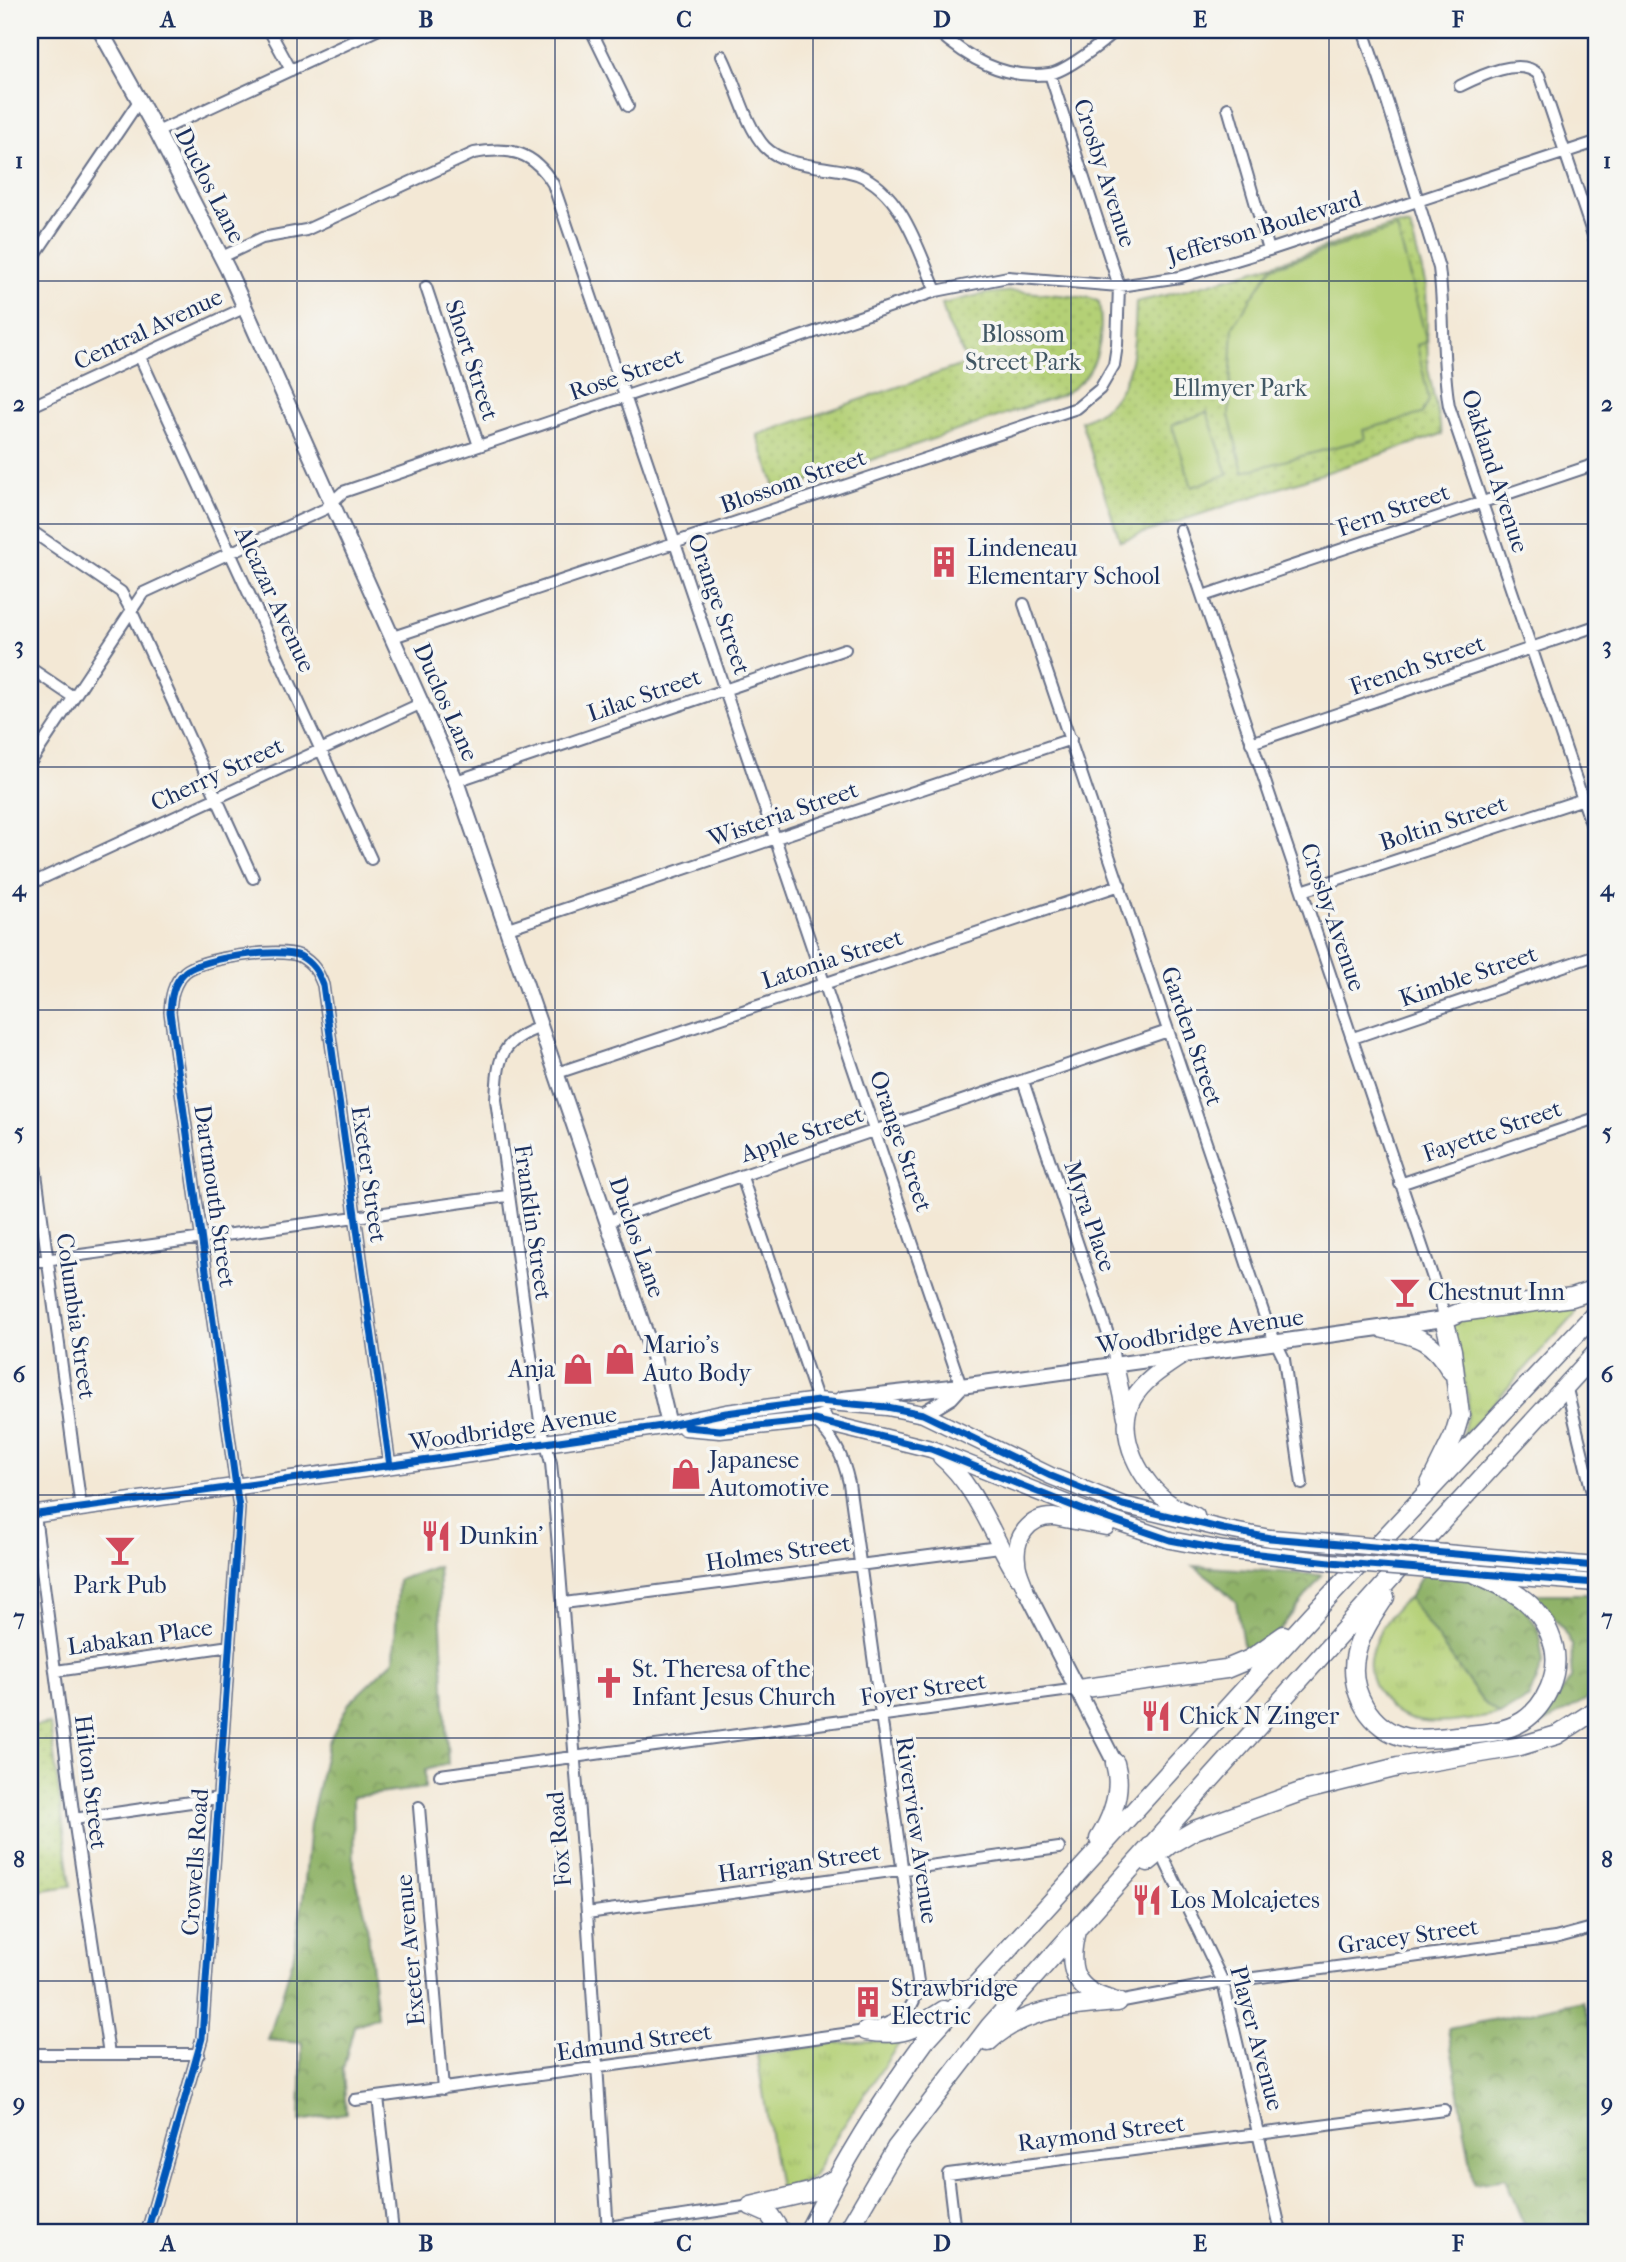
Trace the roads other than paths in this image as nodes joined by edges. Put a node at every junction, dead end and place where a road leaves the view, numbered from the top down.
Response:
1 (100, 30) edge
2 (269, 30) edge
3 (377, 30) edge
4 (591, 30) edge
5 (936, 30) edge
6 (1116, 30) edge
7 (1363, 30) edge
8 (722, 55) dead end
9 (291, 70) junction
10 (1050, 74) junction
11 (1460, 86) dead end
12 (139, 101) junction
13 (628, 106) dead end
14 (1228, 108) dead end
15 (157, 132) junction
16 (1596, 142) edge
17 (1565, 152) junction
18 (1419, 200) junction
19 (1596, 244) edge
20 (1269, 250) junction
21 (222, 257) junction
22 (30, 262) edge
23 (1119, 286) junction
24 (426, 287) dead end
25 (936, 291) junction
26 (246, 307) junction
27 (140, 357) junction
28 (627, 397) junction
29 (30, 407) edge
30 (479, 446) junction
31 (1596, 464) edge
32 (333, 501) junction
33 (1482, 502) junction
34 (30, 530) edge
35 (1180, 530) dead end
36 (676, 542) junction
37 (230, 554) junction
38 (1203, 596) junction
39 (1024, 604) dead end
40 (131, 610) junction
41 (1596, 626) edge
42 (393, 637) junction
43 (1532, 648) junction
44 (845, 649) dead end
45 (30, 668) edge
46 (726, 689) junction
47 (73, 697) junction
48 (422, 703) junction
49 (1071, 739) junction
50 (1251, 743) junction
51 (322, 750) junction
52 (30, 763) edge
53 (456, 781) junction
54 (1596, 795) edge
55 (217, 797) junction
56 (1584, 799) junction
57 (1596, 838) edge
58 (776, 839) junction
59 (370, 859) dead end
60 (253, 878) dead end
61 (30, 884) edge
62 (1120, 885) junction
63 (1302, 891) junction
64 (508, 928) junction
65 (1596, 955) edge
66 (240, 957) joint
67 (825, 984) junction
68 (541, 1027) junction
69 (1168, 1031) junction
70 (1353, 1038) junction
71 (557, 1073) junction
72 (1023, 1082) junction
73 (1596, 1118) edge
74 (30, 1129) edge
75 (876, 1131) junction
76 (741, 1177) junction
77 (1400, 1184) junction
78 (508, 1196) junction
79 (355, 1217) junction
80 (608, 1221) junction
81 (201, 1237) junction
82 (47, 1259) junction
83 (30, 1262) edge
84 (1596, 1289) edge
85 (1596, 1313) edge
86 (1444, 1319) junction
87 (1384, 1329) junction
88 (1277, 1343) junction
89 (1595, 1354) edge
90 (1182, 1356) junction
91 (1115, 1365) junction
92 (1455, 1377) junction
93 (1566, 1385) junction
94 (961, 1386) junction
95 (818, 1401) junction
96 (923, 1414) junction
97 (1126, 1418) junction
98 (814, 1420) junction
99 (669, 1425) junction
100 (546, 1443) junction
101 (931, 1449) junction
102 (390, 1466) junction
103 (1302, 1484) dead end
104 (236, 1487) junction
105 (1421, 1502) junction
106 (81, 1508) junction
107 (1596, 1509) edge
108 (32, 1515) edge
109 (1223, 1530) junction
110 (1170, 1540) junction
111 (999, 1547) junction
112 (1413, 1553) junction
113 (858, 1563) junction
114 (1596, 1566) edge
115 (1476, 1574) junction
116 (1596, 1583) edge
117 (1025, 1588) junction
118 (564, 1603) junction
119 (1312, 1615) junction
120 (230, 1646) junction
121 (56, 1671) junction
122 (1078, 1689) junction
123 (1596, 1710) edge
124 (880, 1716) junction
125 (574, 1758) junction
126 (1115, 1763) joint
127 (440, 1775) dead end
128 (218, 1798) junction
129 (419, 1807) dead end
130 (74, 1819) junction
131 (1059, 1848) dead end
132 (1166, 1863) dead end
133 (901, 1870) junction
134 (1079, 1872) junction
135 (1099, 1902) junction
136 (587, 1913) junction
137 (1596, 1927) edge
138 (1076, 1929) junction
139 (1223, 1982) junction
140 (964, 1996) junction
141 (1118, 2002) junction
142 (912, 2007) joint
143 (866, 2031) junction
144 (30, 2054) edge
145 (109, 2054) junction
146 (199, 2054) junction
147 (597, 2068) junction
148 (947, 2081) junction
149 (443, 2089) junction
150 (378, 2097) junction
151 (355, 2100) dead end
152 (1444, 2110) dead end
153 (1259, 2134) junction
154 (835, 2179) junction
155 (751, 2206) junction
156 (608, 2230) edge
157 (148, 2232) edge
158 (393, 2232) edge
159 (781, 2232) edge
160 (808, 2232) edge
161 (847, 2232) edge
162 (955, 2232) edge
163 (1281, 2232) edge

1 - 12 street, Duclos Lane
2 - 9 street
3 - 9 street
4 - 13 street
5 - 10 street
6 - 10 street
7 - 18 street, Oakland Avenue
8 - 25 street
9 - 15 street
10 - 23 street, Crosby Avenue
11 - 17 street
12 - 15 street, Duclos Lane
12 - 22 street
14 - 20 street
15 - 21 street, Duclos Lane
16 - 17 street, Jefferson Boulevard
17 - 18 street, Jefferson Boulevard
17 - 19 street
18 - 20 street, Jefferson Boulevard
18 - 33 street, Oakland Avenue
20 - 23 street, Jefferson Boulevard
21 - 26 street, Duclos Lane
21 - 28 street, Orange Street
23 - 25 street, Jefferson Boulevard
23 - 36 street, Blossom Street
24 - 30 street, Short Street
25 - 28 street, Rose Street
26 - 27 street, Central Avenue
26 - 32 street, Duclos Lane
27 - 29 street, Central Avenue
27 - 37 street, Alcazar Avenue
28 - 30 street, Rose Street
28 - 36 street, Orange Street
30 - 32 street, Rose Street
31 - 33 street, Fern Street
32 - 37 street, Rose Street
32 - 42 street, Duclos Lane
33 - 38 street, Fern Street
33 - 43 street, Oakland Avenue
34 - 40 street
35 - 38 street, Crosby Avenue
36 - 42 street, Blossom Street
36 - 46 street, Orange Street
37 - 40 street, Rose Street
37 - 51 street, Alcazar Avenue
38 - 50 street, Crosby Avenue
39 - 49 street, Garden Street
40 - 47 street, Rose Street
40 - 55 street
41 - 43 street, French Street
42 - 48 street, Duclos Lane
43 - 50 street, French Street
43 - 56 street, Oakland Avenue
44 - 46 street, Lilac Street
45 - 47 street
46 - 53 street, Lilac Street
46 - 58 street, Orange Street
47 - 52 street, Rose Street
48 - 51 street, Cherry Street
48 - 53 street, Duclos Lane
49 - 58 street, Wisteria Street
49 - 62 street, Garden Street
50 - 63 street, Crosby Avenue
51 - 55 street, Cherry Street
51 - 59 street, Alcazar Avenue
53 - 64 street, Duclos Lane
54 - 56 street, Boltin Street
55 - 60 street
55 - 61 street, Cherry Street
56 - 57 street, Oakland Avenue
56 - 63 street, Boltin Street
58 - 64 street, Wisteria Street
58 - 67 street, Orange Street
62 - 67 street, Latonia Street
62 - 69 street, Garden Street
63 - 70 street, Crosby Avenue
64 - 68 street, Duclos Lane
65 - 70 street, Kimble Street
66 - 79 street, Exeter Street
66 - 81 street, Dartmouth Street
67 - 71 street, Latonia Street
67 - 75 street, Orange Street
68 - 71 street, Duclos Lane
68 - 78 street, Franklin Street
69 - 72 street, Apple Street
69 - 88 street, Garden Street
70 - 77 street, Crosby Avenue
71 - 80 street, Duclos Lane
72 - 75 street, Apple Street
72 - 91 street, Myra Place
73 - 77 street, Fayette Street
74 - 82 street, Columbia Street
75 - 76 street, Apple Street
75 - 94 street, Orange Street
76 - 80 street, Apple Street
76 - 95 street
77 - 86 street, Crosby Avenue
78 - 79 street
78 - 100 street, Franklin Street
79 - 81 street
79 - 102 street, Exeter Street
80 - 99 street, Duclos Lane
81 - 82 street
81 - 104 street, Dartmouth Street
82 - 83 street
82 - 106 street, Columbia Street
84 - 86 highway
85 - 105 highway
86 - 87 street, Woodbridge Avenue
86 - 92 highway
87 - 88 street, Woodbridge Avenue
87 - 92 highway
88 - 90 street, Woodbridge Avenue
88 - 103 street, Garden Street
89 - 93 highway
90 - 91 street, Woodbridge Avenue
90 - 97 main road
91 - 94 street, Woodbridge Avenue
91 - 97 main road
92 - 105 highway
93 - 107 street
93 - 112 highway
94 - 95 street, Woodbridge Avenue
94 - 96 street
95 - 96 main road
95 - 99 main road, Woodbridge Avenue
96 - 98 main road
96 - 109 main road
97 - 109 main road
98 - 99 main road, Woodbridge Avenue
98 - 101 main road
98 - 113 street, Riverview Avenue
99 - 100 main road, Woodbridge Avenue
100 - 102 main road, Woodbridge Avenue
100 - 118 street, Fox Road
101 - 110 main road
101 - 111 main road
102 - 104 main road, Woodbridge Avenue
104 - 106 main road, Woodbridge Avenue
104 - 120 street, Crowells Road
105 - 119 highway
106 - 108 main road, Woodbridge Avenue
108 - 121 street, Hilton Street
109 - 114 main road, bridge
110 - 115 main road, bridge
110 - 117 main road
111 - 113 street, Holmes Street
111 - 117 main road
112 - 115 highway
112 - 135 highway
113 - 118 street, Holmes Street
113 - 124 street, Riverview Avenue
115 - 116 main road
117 - 122 street
118 - 125 street, Fox Road
119 - 122 highway
119 - 134 highway
120 - 121 street, Labakan Place
120 - 128 street, Crowells Road
121 - 130 street, Hilton Street
122 - 124 street, Foyer Street
122 - 126 street
123 - 135 highway
124 - 125 street, Foyer Street
124 - 133 street, Riverview Avenue
125 - 127 street, Foyer Street
125 - 136 street, Fox Road
126 - 134 highway
128 - 130 street
128 - 146 street, Crowells Road
129 - 149 street, Exeter Avenue
130 - 145 street, Hilton Street
131 - 133 street, Harrigan Street
132 - 139 street, Player Avenue
133 - 136 street, Harrigan Street
133 - 142 street, Riverview Avenue
134 - 140 highway
135 - 138 highway
136 - 147 street, Fox Road
137 - 139 street, Gracey Street
138 - 141 highway
138 - 148 highway
139 - 141 street
139 - 153 street, Player Avenue
140 - 143 highway
140 - 154 highway
141 - 148 highway
142 - 143 street, Edmund Street
143 - 147 street, Edmund Street
144 - 145 street
145 - 146 street
146 - 157 street, Crowells Road
147 - 149 street, Edmund Street
147 - 156 street, Fox Road
148 - 161 highway
149 - 150 street, Edmund Street
150 - 151 street, Edmund Street
150 - 158 street
152 - 153 street, Raymond Street
153 - 162 street, Raymond Street
153 - 163 street, Player Avenue
154 - 155 highway
154 - 160 highway
155 - 156 street
155 - 159 highway

